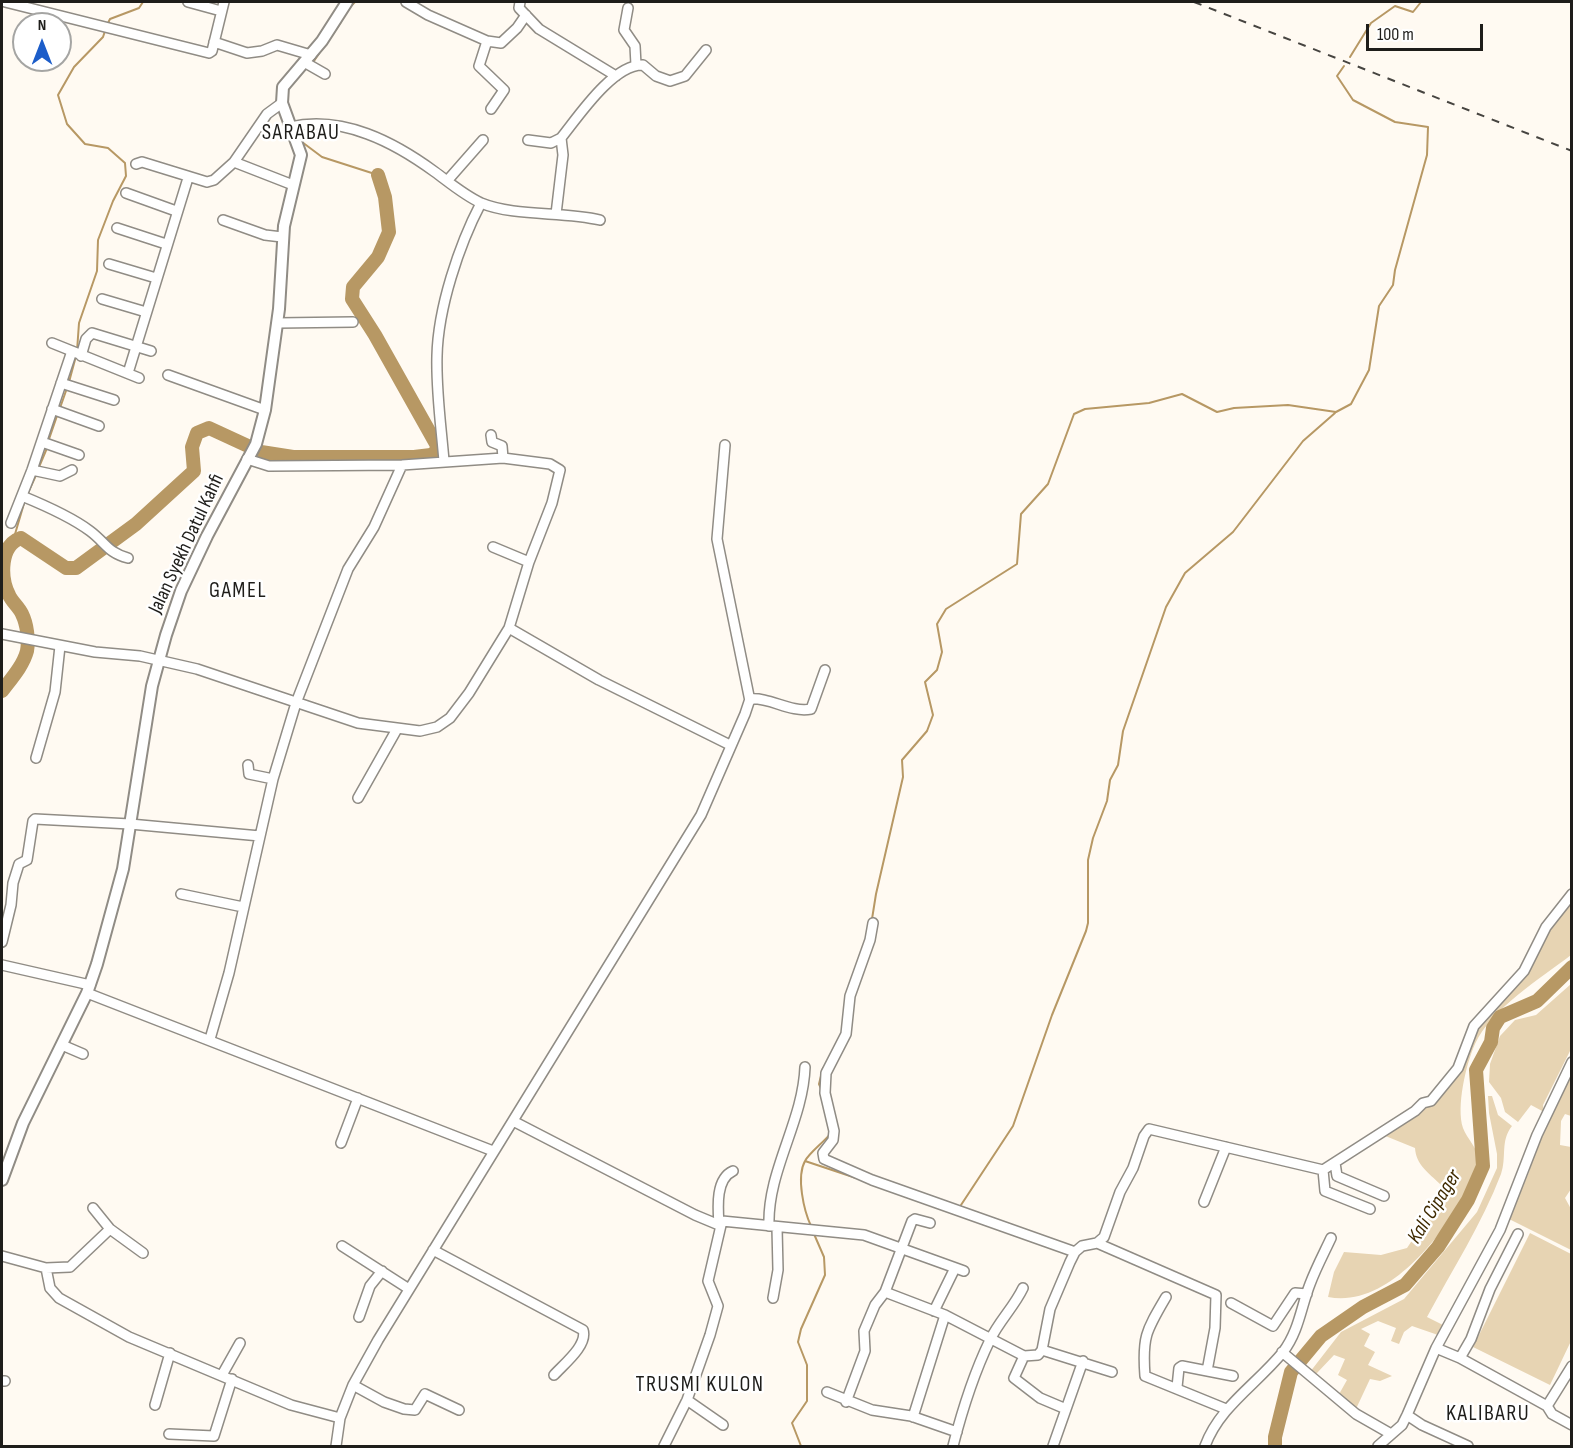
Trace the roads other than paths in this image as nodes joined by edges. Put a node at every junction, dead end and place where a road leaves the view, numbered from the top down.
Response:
1 (5, 2) edge
2 (188, 2) edge
3 (406, 2) edge
4 (520, 2) edge
5 (342, 3) edge
6 (223, 6) edge
7 (628, 8) dead end
8 (526, 15) junction
9 (487, 41) junction
10 (213, 46) junction
11 (706, 50) dead end
12 (309, 62) junction
13 (636, 65) junction
14 (325, 74) dead end
15 (616, 76) junction
16 (282, 103) junction
17 (491, 109) dead end
18 (293, 127) junction
19 (561, 138) junction
20 (483, 140) dead end
21 (528, 140) dead end
22 (234, 162) junction
23 (136, 164) dead end
24 (188, 178) junction
25 (447, 181) junction
26 (293, 186) junction
27 (126, 193) dead end
28 (481, 203) junction
29 (176, 211) junction
30 (556, 214) junction
31 (223, 219) dead end
32 (600, 220) dead end
33 (117, 228) dead end
34 (282, 237) junction
35 (166, 244) junction
36 (109, 264) dead end
37 (156, 278) junction
38 (102, 299) dead end
39 (146, 312) junction
40 (353, 322) dead end
41 (278, 323) junction
42 (52, 343) dead end
43 (135, 346) junction
44 (151, 351) dead end
45 (76, 353) junction
46 (128, 373) junction
47 (168, 375) dead end
48 (139, 378) dead end
49 (66, 384) junction
50 (114, 400) dead end
51 (265, 410) junction
52 (56, 411) junction
53 (99, 426) dead end
54 (492, 435) dead end
55 (47, 443) junction
56 (725, 445) dead end
57 (79, 455) dead end
58 (248, 458) junction
59 (503, 458) junction
60 (444, 460) junction
61 (402, 465) junction
62 (72, 470) dead end
63 (36, 471) junction
64 (25, 498) junction
65 (11, 523) dead end
66 (493, 547) dead end
67 (128, 558) dead end
68 (529, 562) junction
69 (509, 628) junction
70 (2, 634) edge
71 (60, 646) junction
72 (158, 660) junction
73 (825, 670) dead end
74 (750, 701) junction
75 (296, 703) junction
76 (397, 729) junction
77 (730, 745) junction
78 (36, 758) dead end
79 (248, 765) dead end
80 (273, 778) junction
81 (358, 798) dead end
82 (212, 819) dead end
83 (130, 824) junction
84 (209, 830) junction
85 (260, 836) junction
86 (181, 894) dead end
87 (1572, 894) edge
88 (243, 908) junction
89 (873, 923) dead end
90 (2, 942) edge
91 (2, 965) edge
92 (89, 989) junction
93 (210, 1039) junction
94 (62, 1045) junction
95 (83, 1054) dead end
96 (1572, 1062) edge
97 (805, 1067) dead end
98 (358, 1098) junction
99 (513, 1121) junction
100 (341, 1143) dead end
101 (1226, 1147) junction
102 (493, 1151) junction
103 (1335, 1163) junction
104 (1323, 1170) junction
105 (733, 1171) dead end
106 (2, 1180) edge
107 (1384, 1196) dead end
108 (1204, 1202) dead end
109 (93, 1208) dead end
110 (1370, 1209) dead end
111 (930, 1224) dead end
112 (719, 1225) junction
113 (773, 1227) junction
114 (110, 1229) junction
115 (1518, 1234) dead end
116 (1331, 1238) dead end
117 (1097, 1243) junction
118 (342, 1246) dead end
119 (900, 1247) junction
120 (433, 1250) junction
121 (1075, 1252) junction
122 (143, 1253) dead end
123 (2, 1256) edge
124 (46, 1268) junction
125 (382, 1271) junction
126 (409, 1288) junction
127 (1023, 1288) dead end
128 (885, 1292) junction
129 (1307, 1294) junction
130 (1166, 1297) dead end
131 (773, 1298) dead end
132 (1232, 1303) dead end
133 (934, 1311) junction
134 (945, 1315) junction
135 (359, 1317) dead end
136 (990, 1340) junction
137 (240, 1343) dead end
138 (1436, 1348) junction
139 (1042, 1350) junction
140 (170, 1353) junction
141 (1024, 1356) junction
142 (1286, 1356) junction
143 (1460, 1358) junction
144 (1083, 1361) junction
145 (1572, 1366) edge
146 (1207, 1371) junction
147 (1112, 1372) dead end
148 (554, 1375) dead end
149 (1233, 1376) dead end
150 (227, 1377) junction
151 (353, 1385) junction
152 (1177, 1387) junction
153 (827, 1392) dead end
154 (687, 1400) junction
155 (846, 1401) junction
156 (155, 1405) dead end
157 (1547, 1406) junction
158 (1066, 1409) junction
159 (1226, 1409) junction
160 (459, 1410) dead end
161 (1407, 1415) junction
162 (913, 1417) junction
163 (340, 1418) junction
164 (723, 1425) dead end
165 (1572, 1425) edge
166 (957, 1432) junction
167 (169, 1434) dead end
168 (1391, 1434) junction
169 (214, 1436) junction
170 (218, 1446) edge
171 (336, 1446) edge
172 (664, 1446) edge
173 (952, 1446) edge
174 (1053, 1446) edge
175 (1205, 1446) edge
176 (1378, 1446) edge
177 (1468, 1446) edge

1 - 10 street
2 - 6 street
3 - 9 street
4 - 8 street
5 - 12 street
6 - 10 street
7 - 13 street
8 - 9 street
8 - 15 street
9 - 17 street
10 - 12 street
11 - 13 street
12 - 14 street
12 - 16 street
13 - 15 street
15 - 19 street
16 - 18 street, Jalan Syekh Datul Kahfi
16 - 22 street
18 - 25 street
18 - 26 street, Jalan Syekh Datul Kahfi
19 - 21 street
19 - 30 street
20 - 25 street
22 - 24 street
22 - 26 street
23 - 24 street
24 - 29 street
25 - 28 street
26 - 34 street, Jalan Syekh Datul Kahfi
27 - 29 street
28 - 30 street
28 - 60 street
29 - 35 street
30 - 32 street
31 - 34 street
33 - 35 street
34 - 41 street, Jalan Syekh Datul Kahfi
35 - 37 street
36 - 37 street
37 - 39 street
38 - 39 street
39 - 43 street
40 - 41 street
41 - 51 street, Jalan Syekh Datul Kahfi
42 - 45 street
43 - 44 street
43 - 45 street
43 - 46 street
45 - 46 street
45 - 49 street
46 - 48 street
47 - 51 street
49 - 50 street
49 - 52 street
51 - 58 street, Jalan Syekh Datul Kahfi
52 - 53 street
52 - 55 street
54 - 59 street
55 - 57 street
55 - 63 street
56 - 74 street
58 - 61 street
58 - 72 street, Jalan Syekh Datul Kahfi
59 - 60 street
59 - 68 street
60 - 61 street
61 - 75 street
62 - 63 street
63 - 64 street
64 - 65 street
64 - 67 street
66 - 68 street
68 - 69 street
69 - 76 street
69 - 77 street
70 - 71 street
71 - 72 street
71 - 78 street
72 - 75 street
72 - 83 street, Jalan Syekh Datul Kahfi
73 - 74 street
74 - 77 street
75 - 76 street
75 - 80 street
76 - 81 street
77 - 99 street
79 - 80 street
80 - 85 street
82 - 84 street
83 - 84 street
83 - 90 street
83 - 92 street, Jalan Syekh Datul Kahfi
84 - 85 street
85 - 88 street
86 - 88 street
87 - 103 street
88 - 93 street
89 - 121 street
91 - 92 street
92 - 93 street
92 - 94 street, Jalan Syekh Datul Kahfi
93 - 98 street
94 - 95 street
94 - 106 street, Jalan Syekh Datul Kahfi
96 - 138 street
97 - 113 street
98 - 100 street
98 - 102 street
99 - 102 street
99 - 112 street
101 - 104 street
101 - 108 street
101 - 117 street
102 - 120 street
103 - 104 street
103 - 107 street
104 - 110 street
105 - 112 street
109 - 114 street
111 - 119 street
112 - 113 street
112 - 154 street
113 - 119 street
113 - 131 street
114 - 122 street
114 - 124 street
115 - 143 street
116 - 129 street
117 - 121 street
117 - 146 street
118 - 125 street
119 - 128 street
119 - 133 street
120 - 126 street
120 - 148 street
121 - 139 street
123 - 124 street
124 - 140 street
125 - 126 street
125 - 135 street
126 - 151 street
127 - 136 street
128 - 133 street
128 - 155 street
129 - 132 street
129 - 142 street
130 - 152 street
133 - 134 street
134 - 136 street
134 - 162 street
136 - 141 street
136 - 166 street
137 - 150 street
138 - 143 street
138 - 161 street
139 - 141 street
139 - 144 street
140 - 150 street
140 - 156 street
141 - 158 street
142 - 159 street
142 - 168 street
143 - 157 street
144 - 147 street
144 - 158 street
145 - 157 street
146 - 149 street
146 - 152 street
150 - 163 street
150 - 169 street
151 - 160 street
151 - 163 street
152 - 159 street
153 - 155 street
154 - 164 street
154 - 172 street
155 - 162 street
157 - 165 street
158 - 174 street
159 - 175 street
161 - 168 street
161 - 177 street
162 - 166 street
163 - 171 street
166 - 173 street
167 - 169 street
168 - 176 street
169 - 170 street

